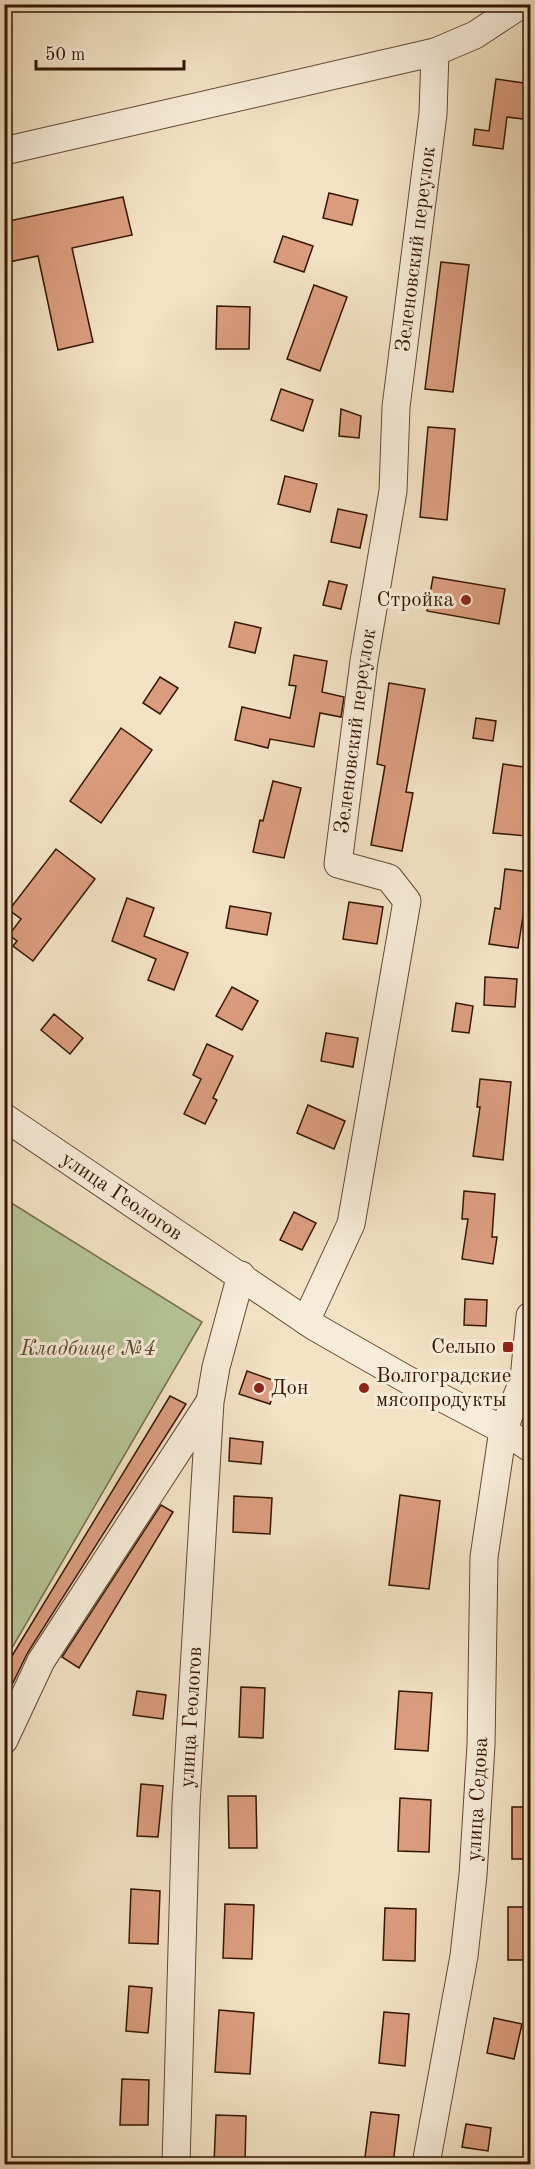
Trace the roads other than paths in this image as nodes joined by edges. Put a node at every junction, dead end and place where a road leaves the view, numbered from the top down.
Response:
1 (522, 4) edge
2 (435, 52) junction
3 (4, 151) edge
4 (4, 1117) edge
5 (241, 1275) junction
6 (531, 1316) edge
7 (306, 1321) junction
8 (210, 1402) junction
9 (503, 1430) junction
10 (531, 1448) edge
11 (4, 1740) edge
12 (176, 2164) edge
13 (426, 2164) edge

1 - 2 street
2 - 3 street
2 - 7 street, Зеленовский переулок
4 - 5 street, улица Геологов
5 - 7 street, улица Геологов
5 - 8 street, улица Геологов
6 - 9 street, улица Седова
7 - 9 street, улица Геологов
8 - 11 street
8 - 12 street, улица Геологов
9 - 10 street, улица Геологов
9 - 13 street, улица Седова

